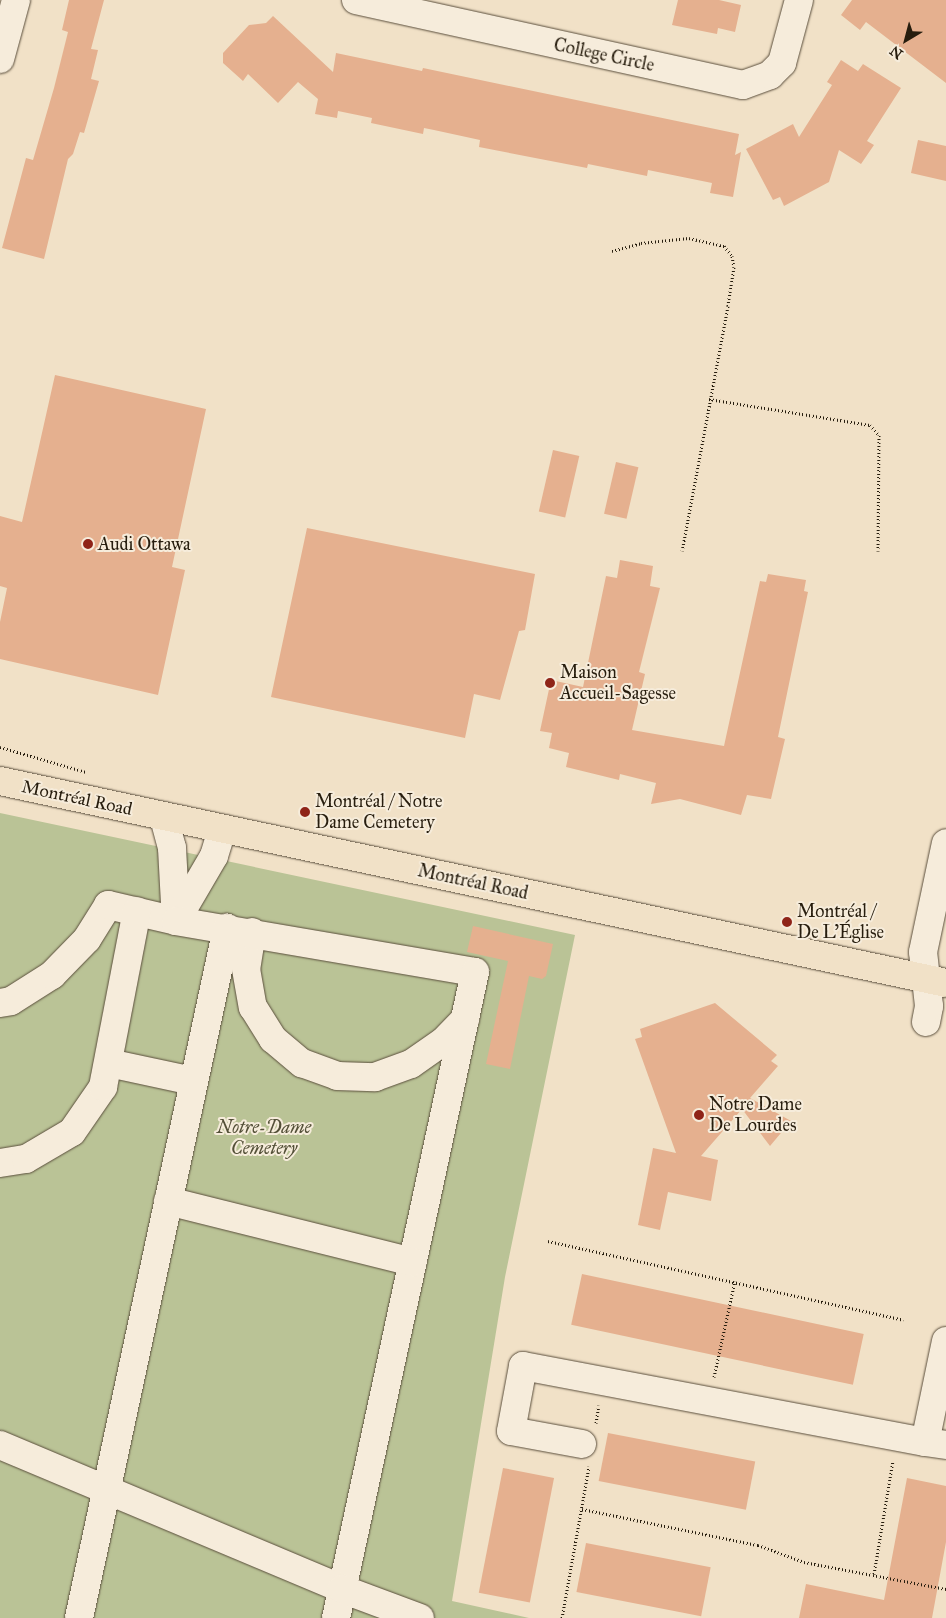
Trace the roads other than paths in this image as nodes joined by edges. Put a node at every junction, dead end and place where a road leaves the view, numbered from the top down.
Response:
1 (16, 0) edge
2 (356, 0) edge
3 (799, 0) edge
4 (0, 59) edge
5 (0, 781) edge
6 (164, 818) junction
7 (222, 830) junction
8 (946, 843) edge
9 (137, 911) junction
10 (176, 921) junction
11 (240, 930) junction
12 (936, 981) edge
13 (0, 1003) edge
14 (465, 1018) junction
15 (926, 1022) dead end
16 (109, 1063) junction
17 (192, 1081) junction
18 (0, 1163) edge
19 (168, 1201) junction
20 (412, 1262) junction
21 (946, 1341) edge
22 (0, 1444) edge
23 (582, 1444) road end
24 (936, 1444) edge
25 (107, 1488) junction
26 (342, 1589) junction
27 (417, 1617) edge
28 (79, 1618) edge
29 (336, 1618) edge

1 - 4 street
2 - 3 street, College Circle
5 - 6 main road, Montréal Road
6 - 7 main road, Montréal Road
6 - 10 street
7 - 10 street
7 - 12 main road, Montréal Road
8 - 12 street
9 - 10 street
9 - 13 street
9 - 16 street
10 - 11 street
11 - 14 street
11 - 14 street
11 - 17 street
12 - 15 street
14 - 20 street
16 - 17 street
16 - 18 street
17 - 19 street
19 - 20 street
19 - 25 street
20 - 26 street
21 - 24 street
22 - 25 street
23 - 24 street
25 - 26 street
25 - 28 street
26 - 27 street
26 - 29 street

